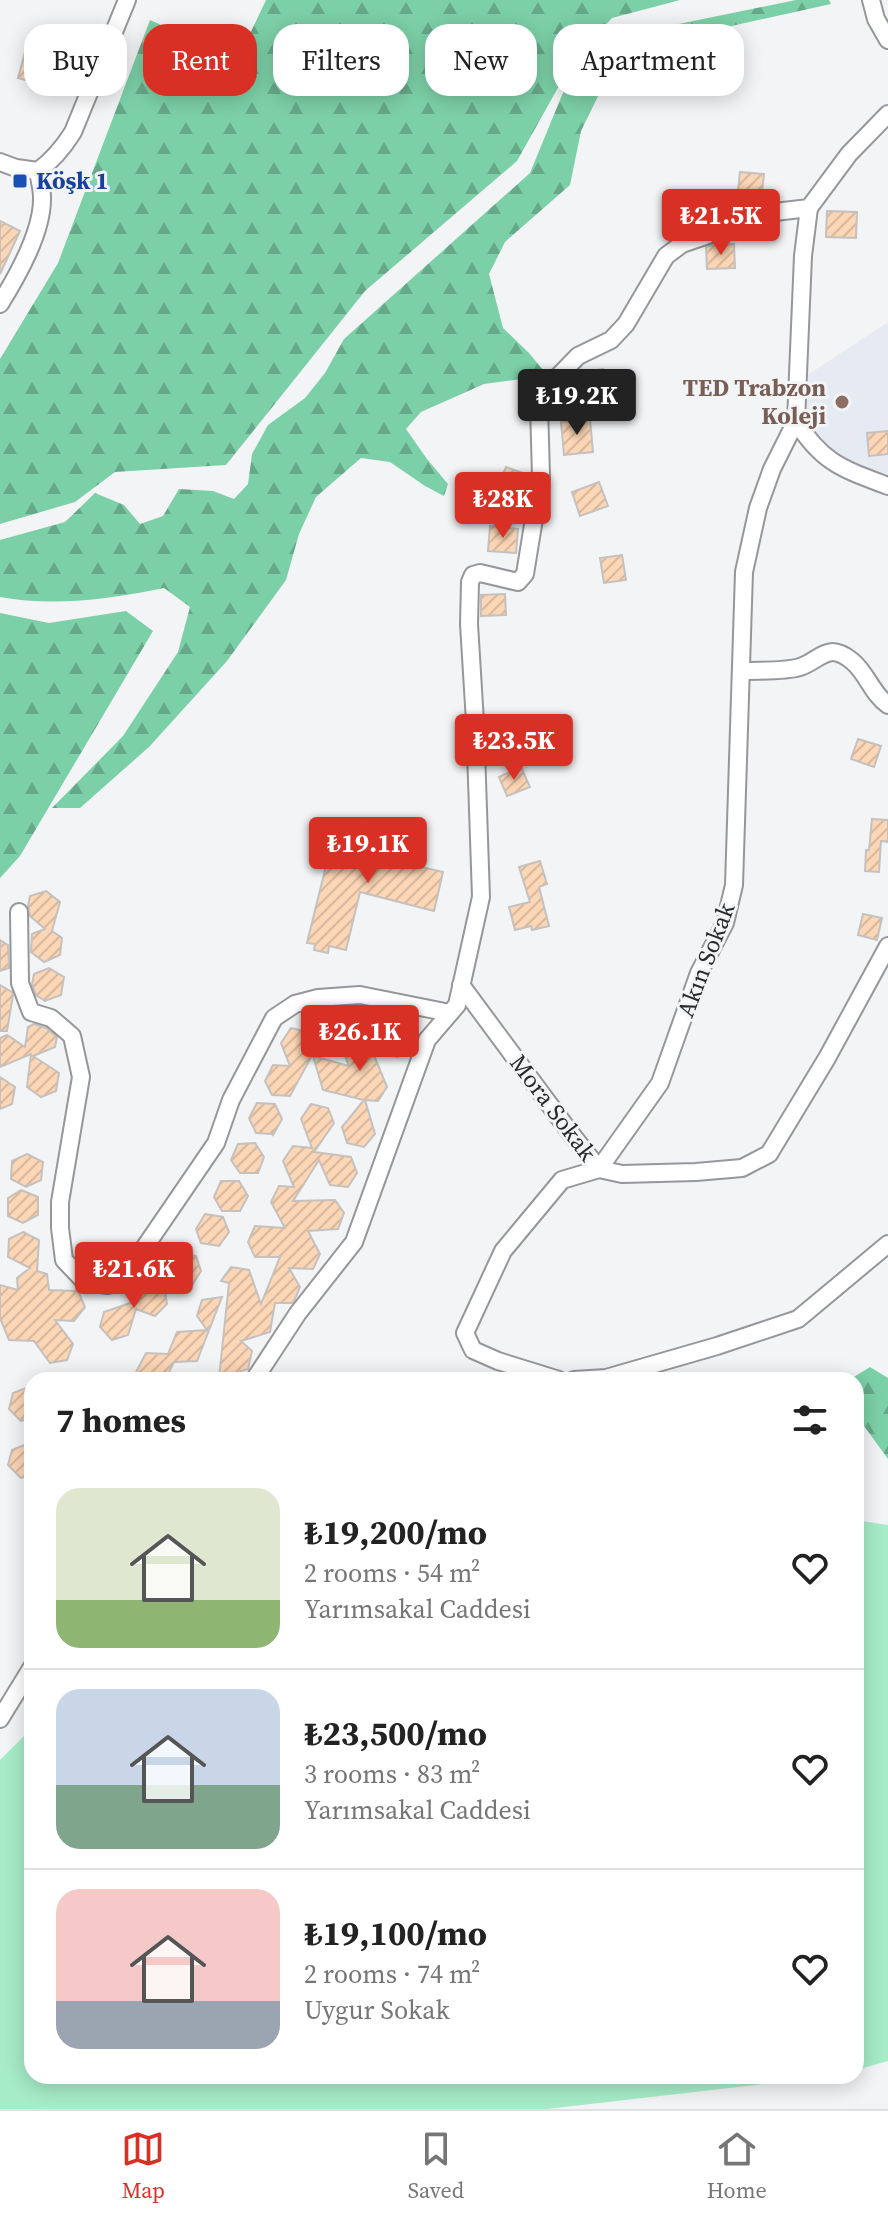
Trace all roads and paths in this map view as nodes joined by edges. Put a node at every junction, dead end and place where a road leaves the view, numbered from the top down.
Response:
1 (127, 0) edge
2 (871, 0) edge
3 (888, 40) edge
4 (888, 114) edge
5 (0, 162) edge
6 (38, 171) junction
7 (809, 208) junction
8 (0, 304) edge
9 (796, 421) junction
10 (888, 486) edge
11 (743, 671) junction
12 (888, 705) edge
13 (19, 912) dead end
14 (888, 946) edge
15 (461, 985) junction
16 (450, 1013) junction
17 (599, 1169) junction
18 (888, 1244) edge
19 (259, 1372) edge
20 (533, 1372) edge
21 (627, 1372) edge
22 (24, 1680) edge
23 (0, 1719) edge

1 - 6 street
2 - 3 street
4 - 7 street
5 - 6 street
6 - 8 street
7 - 9 street
7 - 15 street
9 - 10 street
9 - 11 street, Akın Sokak
11 - 12 street
11 - 17 street, Akın Sokak
13 - 16 street
14 - 17 street, Mora Sokak
15 - 16 street
15 - 17 street, Mora Sokak
16 - 19 street
17 - 20 street
18 - 21 street
22 - 23 street

